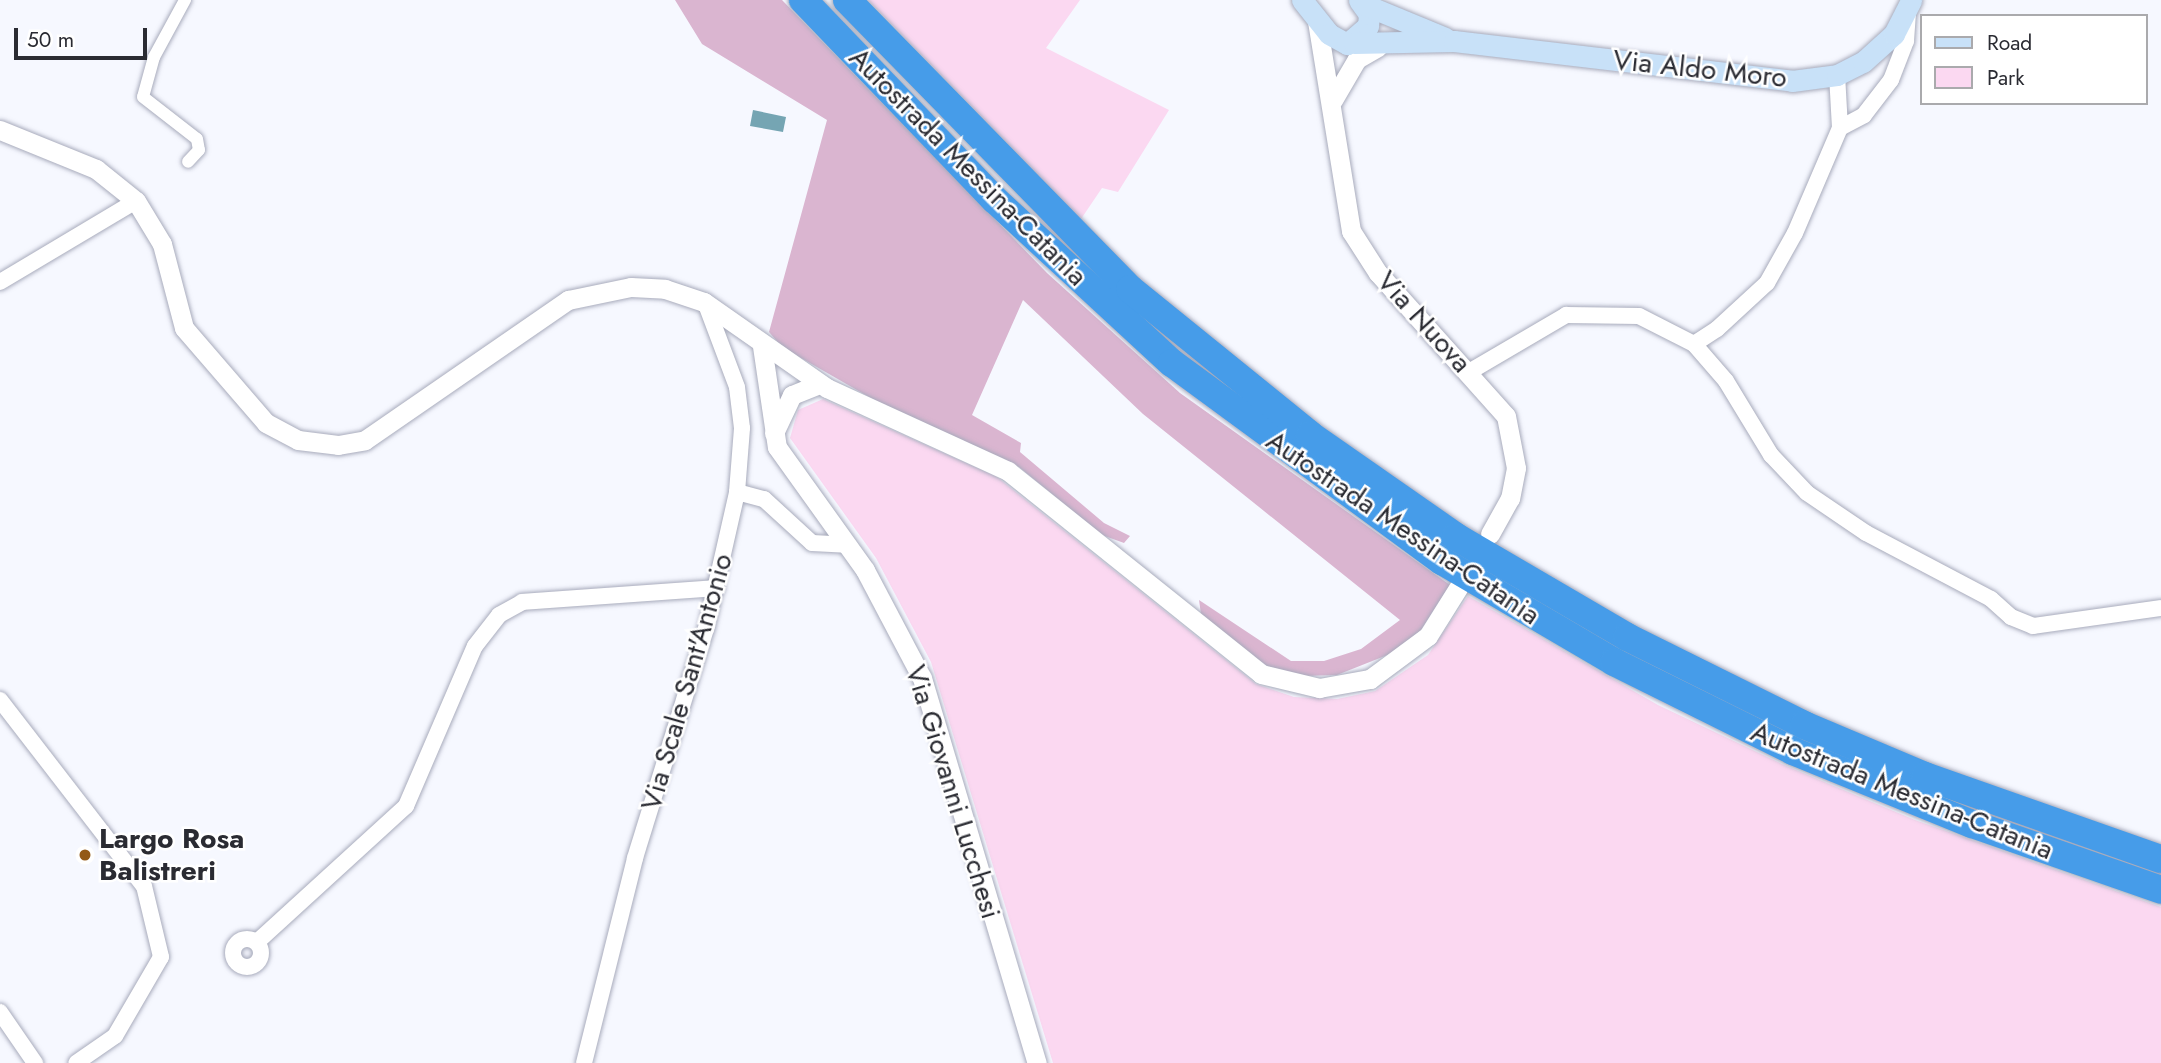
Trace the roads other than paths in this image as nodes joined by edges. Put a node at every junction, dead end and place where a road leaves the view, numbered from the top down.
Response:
1 (185, 0) edge
2 (803, 0) edge
3 (847, 0) edge
4 (1303, 0) edge
5 (1361, 2) edge
6 (1910, 5) edge
7 (1317, 22) junction
8 (1454, 41) junction
9 (1355, 51) junction
10 (1837, 75) junction
11 (1332, 101) junction
12 (1840, 128) junction
13 (0, 130) edge
14 (188, 162) dead end
15 (138, 204) junction
16 (0, 282) edge
17 (704, 302) junction
18 (728, 318) junction
19 (724, 339) junction
20 (1695, 344) junction
21 (762, 346) junction
22 (1469, 372) junction
23 (819, 384) junction
24 (774, 434) junction
25 (737, 492) junction
26 (1490, 534) dead end
27 (846, 545) junction
28 (716, 588) junction
29 (1458, 588) dead end
30 (2161, 608) edge
31 (0, 701) edge
32 (2161, 859) edge
33 (2161, 890) edge
34 (257, 942) dead end
35 (0, 1012) edge
36 (84, 1061) edge
37 (36, 1063) edge
38 (584, 1063) edge
39 (1037, 1063) edge

1 - 14 street
2 - 33 highway, Autostrada Messina-Catania
3 - 32 highway, Autostrada Messina-Catania
4 - 7 main road
5 - 8 main road
5 - 9 main road
6 - 10 main road, Via Aldo Moro
6 - 12 street
7 - 9 main road
7 - 11 street, Via Nuova
8 - 9 main road
8 - 10 main road, Via Aldo Moro
9 - 11 street
10 - 12 street
11 - 22 street, Via Nuova
12 - 20 street
13 - 15 street
15 - 16 street
15 - 17 street
17 - 18 street
17 - 19 street, Via Scale Sant'Antonio
18 - 19 street
18 - 21 street
19 - 25 street, Via Scale Sant'Antonio
20 - 22 street
20 - 30 street
21 - 23 street
21 - 24 street, Via Giovanni Lucchesi
22 - 26 street, Via Nuova
23 - 24 street
23 - 29 street
24 - 27 street, Via Giovanni Lucchesi
25 - 27 street
25 - 28 street, Via Scale Sant'Antonio
27 - 39 street, Via Giovanni Lucchesi
28 - 34 street
28 - 38 street, Via Scale Sant'Antonio
31 - 36 street
35 - 37 street

